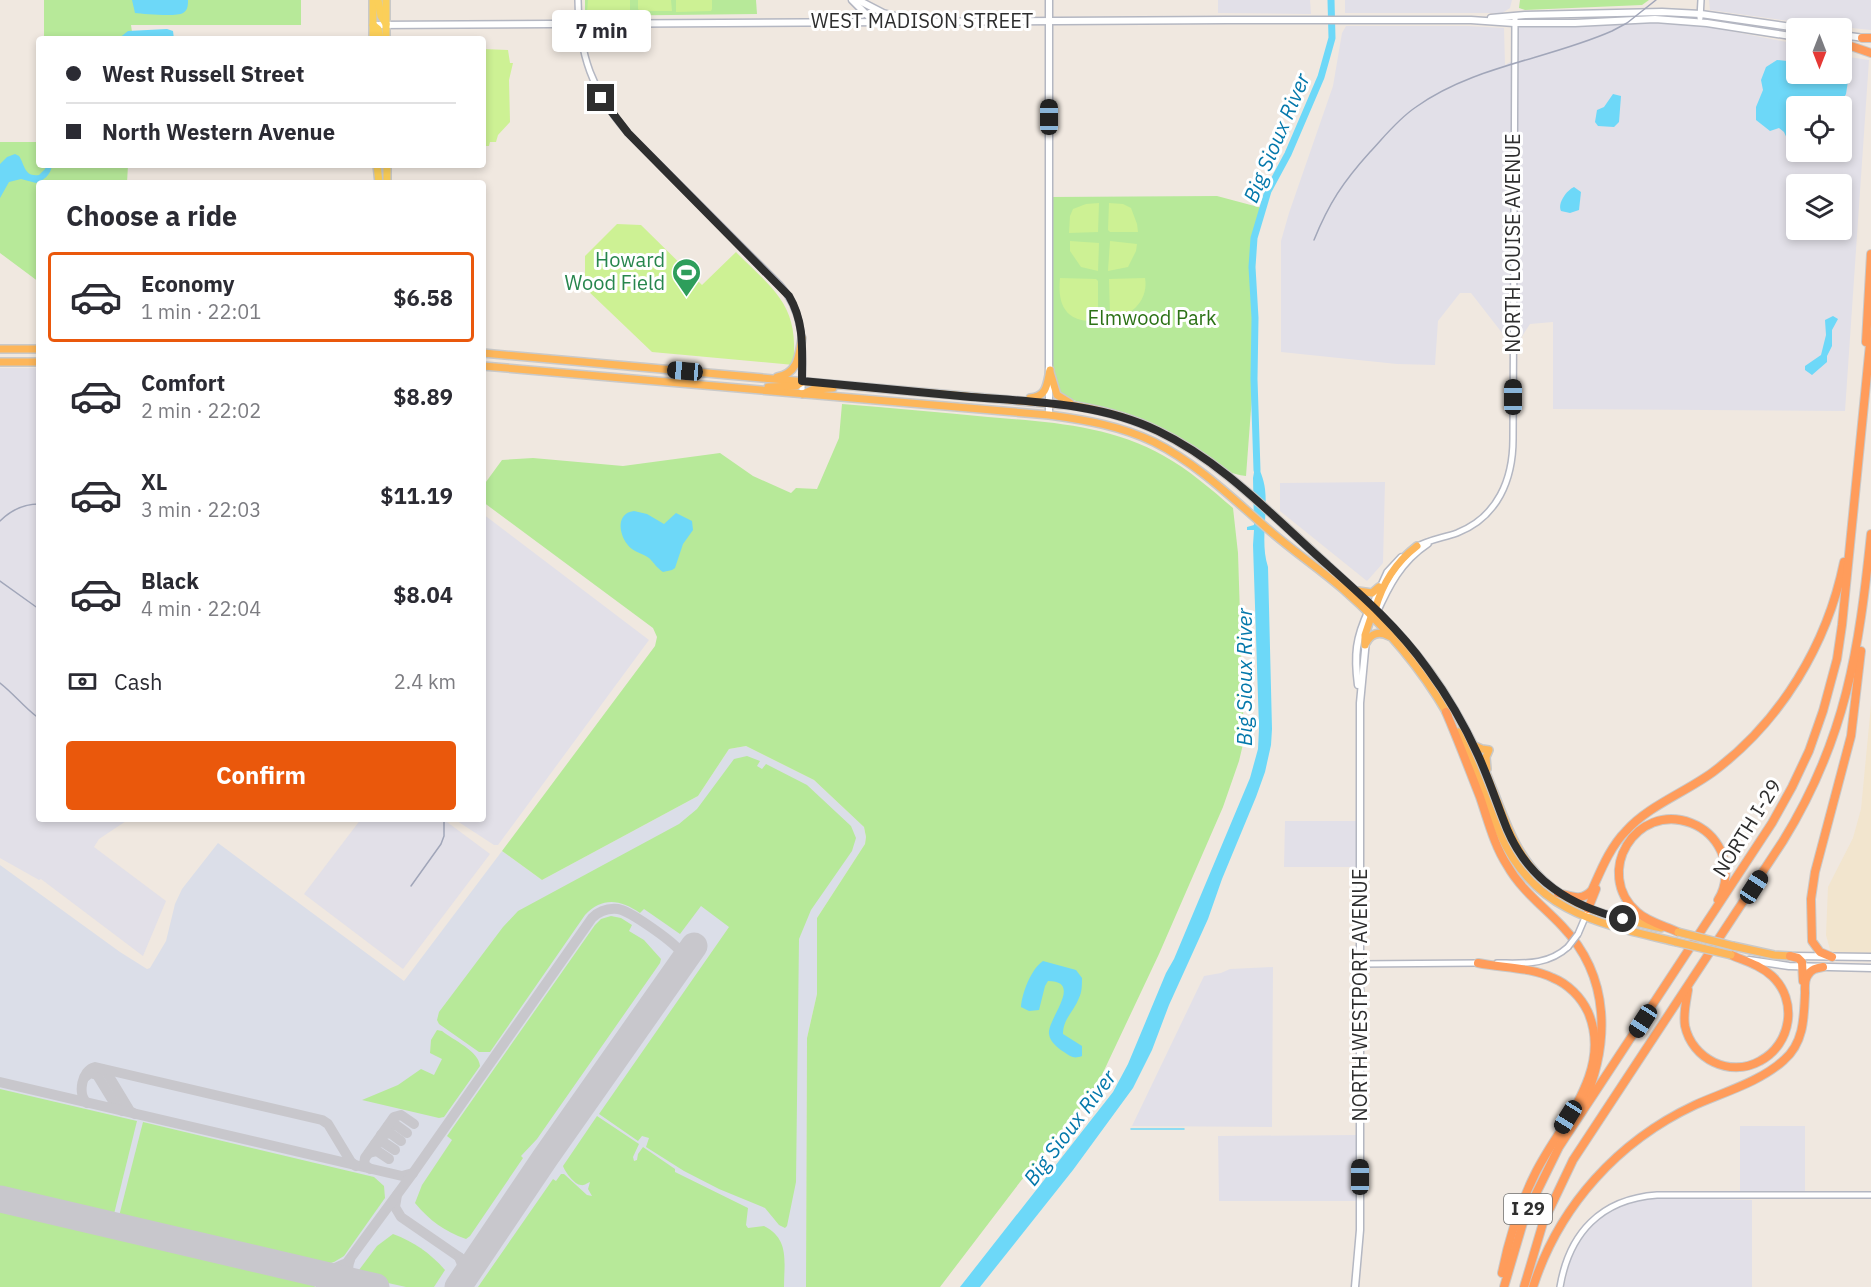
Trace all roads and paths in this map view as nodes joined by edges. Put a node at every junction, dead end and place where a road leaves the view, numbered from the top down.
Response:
1 (373, 0) edge
2 (378, 0) edge
3 (386, 0) edge
4 (579, 0) edge
5 (852, 0) edge
6 (858, 0) edge
7 (1049, 0) edge
8 (1701, 0) edge
9 (1701, 14) junction
10 (1514, 20) junction
11 (1049, 21) junction
12 (874, 22) junction
13 (922, 22) junction
14 (1699, 22) junction
15 (386, 24) junction
16 (579, 24) junction
17 (373, 25) junction
18 (1786, 26) edge
19 (373, 36) edge
20 (379, 36) edge
21 (386, 36) edge
22 (1786, 36) edge
23 (1852, 36) edge
24 (1868, 38) edge
25 (1852, 47) edge
26 (1871, 51) edge
27 (1871, 254) edge
28 (1871, 334) edge
29 (802, 338) junction
30 (0, 349) edge
31 (36, 349) edge
32 (486, 353) edge
33 (0, 362) edge
34 (36, 362) edge
35 (486, 366) edge
36 (1050, 370) junction
37 (754, 377) junction
38 (802, 381) junction
39 (860, 387) junction
40 (736, 388) junction
41 (802, 394) junction
42 (1003, 399) junction
43 (1050, 403) junction
44 (1084, 407) junction
45 (1049, 415) junction
46 (1861, 427) junction
47 (1852, 523) junction
48 (1871, 534) edge
49 (1437, 538) junction
50 (1418, 546) junction
51 (1351, 586) junction
52 (1379, 587) junction
53 (1865, 597) junction
54 (1373, 612) junction
55 (1390, 637) junction
56 (1365, 645) junction
57 (1360, 703) junction
58 (1446, 712) junction
59 (1473, 745) junction
60 (1488, 778) junction
61 (1610, 854) junction
62 (1558, 892) junction
63 (1588, 909) junction
64 (1585, 918) junction
65 (1703, 929) junction
66 (1678, 932) junction
67 (1731, 955) junction
68 (1790, 956) junction
69 (1832, 957) junction
70 (1871, 957) edge
71 (1478, 963) junction
72 (1360, 964) junction
73 (1803, 966) junction
74 (1823, 967) junction
75 (1871, 968) edge
76 (1690, 983) junction
77 (1803, 1016) junction
78 (1566, 1136) junction
79 (1871, 1195) edge
80 (1355, 1287) edge
81 (1502, 1287) edge
82 (1524, 1287) edge
83 (1533, 1287) edge
84 (1560, 1287) edge

1 - 17 main road
2 - 15 main road
3 - 15 main road
4 - 16 street
5 - 12 main road
6 - 13 main road
7 - 11 main road
8 - 9 street
9 - 10 main road, WEST MADISON STREET
9 - 14 street
9 - 18 main road, WEST MADISON STREET
10 - 11 main road, WEST MADISON STREET
10 - 14 main road, WEST MADISON STREET
10 - 49 street, NORTH LOUISE AVENUE
11 - 13 main road, WEST MADISON STREET
11 - 36 main road
12 - 13 main road, WEST MADISON STREET
12 - 16 main road, WEST MADISON STREET
14 - 22 main road, WEST MADISON STREET
15 - 16 main road, WEST MADISON STREET
15 - 17 main road, WEST MADISON STREET
15 - 21 main road
16 - 29 street
17 - 19 main road
17 - 20 main road
23 - 24 main road
25 - 26 highway
27 - 46 highway
28 - 46 highway, NORTH I-29 / I 29
29 - 37 highway
29 - 38 street
30 - 31 highway
32 - 37 highway
33 - 34 highway
35 - 40 highway
36 - 42 highway
36 - 43 main road
36 - 44 highway
37 - 38 highway
38 - 39 highway
38 - 40 highway
38 - 41 street
39 - 41 highway
39 - 42 highway
40 - 41 highway
41 - 45 highway
42 - 43 highway
43 - 44 highway
43 - 45 main road
44 - 51 highway
45 - 54 highway
46 - 47 highway, NORTH I-29 / I 29
47 - 61 highway
47 - 65 highway, NORTH I-29 / I 29
48 - 53 highway, NORTH I-29 / I 29
49 - 50 street, NORTH LOUISE AVENUE
49 - 54 street, NORTH LOUISE AVENUE
50 - 52 street, NORTH LOUISE AVENUE
50 - 54 highway
51 - 52 highway
51 - 54 highway
52 - 54 street, NORTH LOUISE AVENUE
53 - 69 highway
53 - 76 highway, NORTH I-29 / I 29
54 - 55 highway
54 - 56 highway
54 - 57 main road, NORTH WESTPORT AVENUE
54 - 59 highway
55 - 56 highway
55 - 58 highway
56 - 57 main road, NORTH WESTPORT AVENUE
57 - 72 main road, NORTH WESTPORT AVENUE
58 - 64 highway
58 - 78 highway
59 - 60 highway
59 - 60 highway
60 - 62 highway
61 - 62 highway
61 - 63 highway
62 - 63 highway
63 - 64 street
63 - 66 highway
64 - 67 highway, bridge
64 - 71 street, bridge
65 - 66 highway
65 - 78 highway, NORTH I-29 / I 29
66 - 68 highway, bridge
67 - 73 main road
67 - 76 highway
68 - 69 main road
68 - 73 highway
69 - 70 main road
71 - 72 street
71 - 81 highway
72 - 80 main road, NORTH WESTPORT AVENUE
73 - 74 main road
73 - 77 highway
74 - 75 main road
74 - 77 highway
76 - 82 highway, NORTH I-29 / I 29
77 - 83 highway
78 - 81 highway, NORTH I-29 / I 29
79 - 84 street

